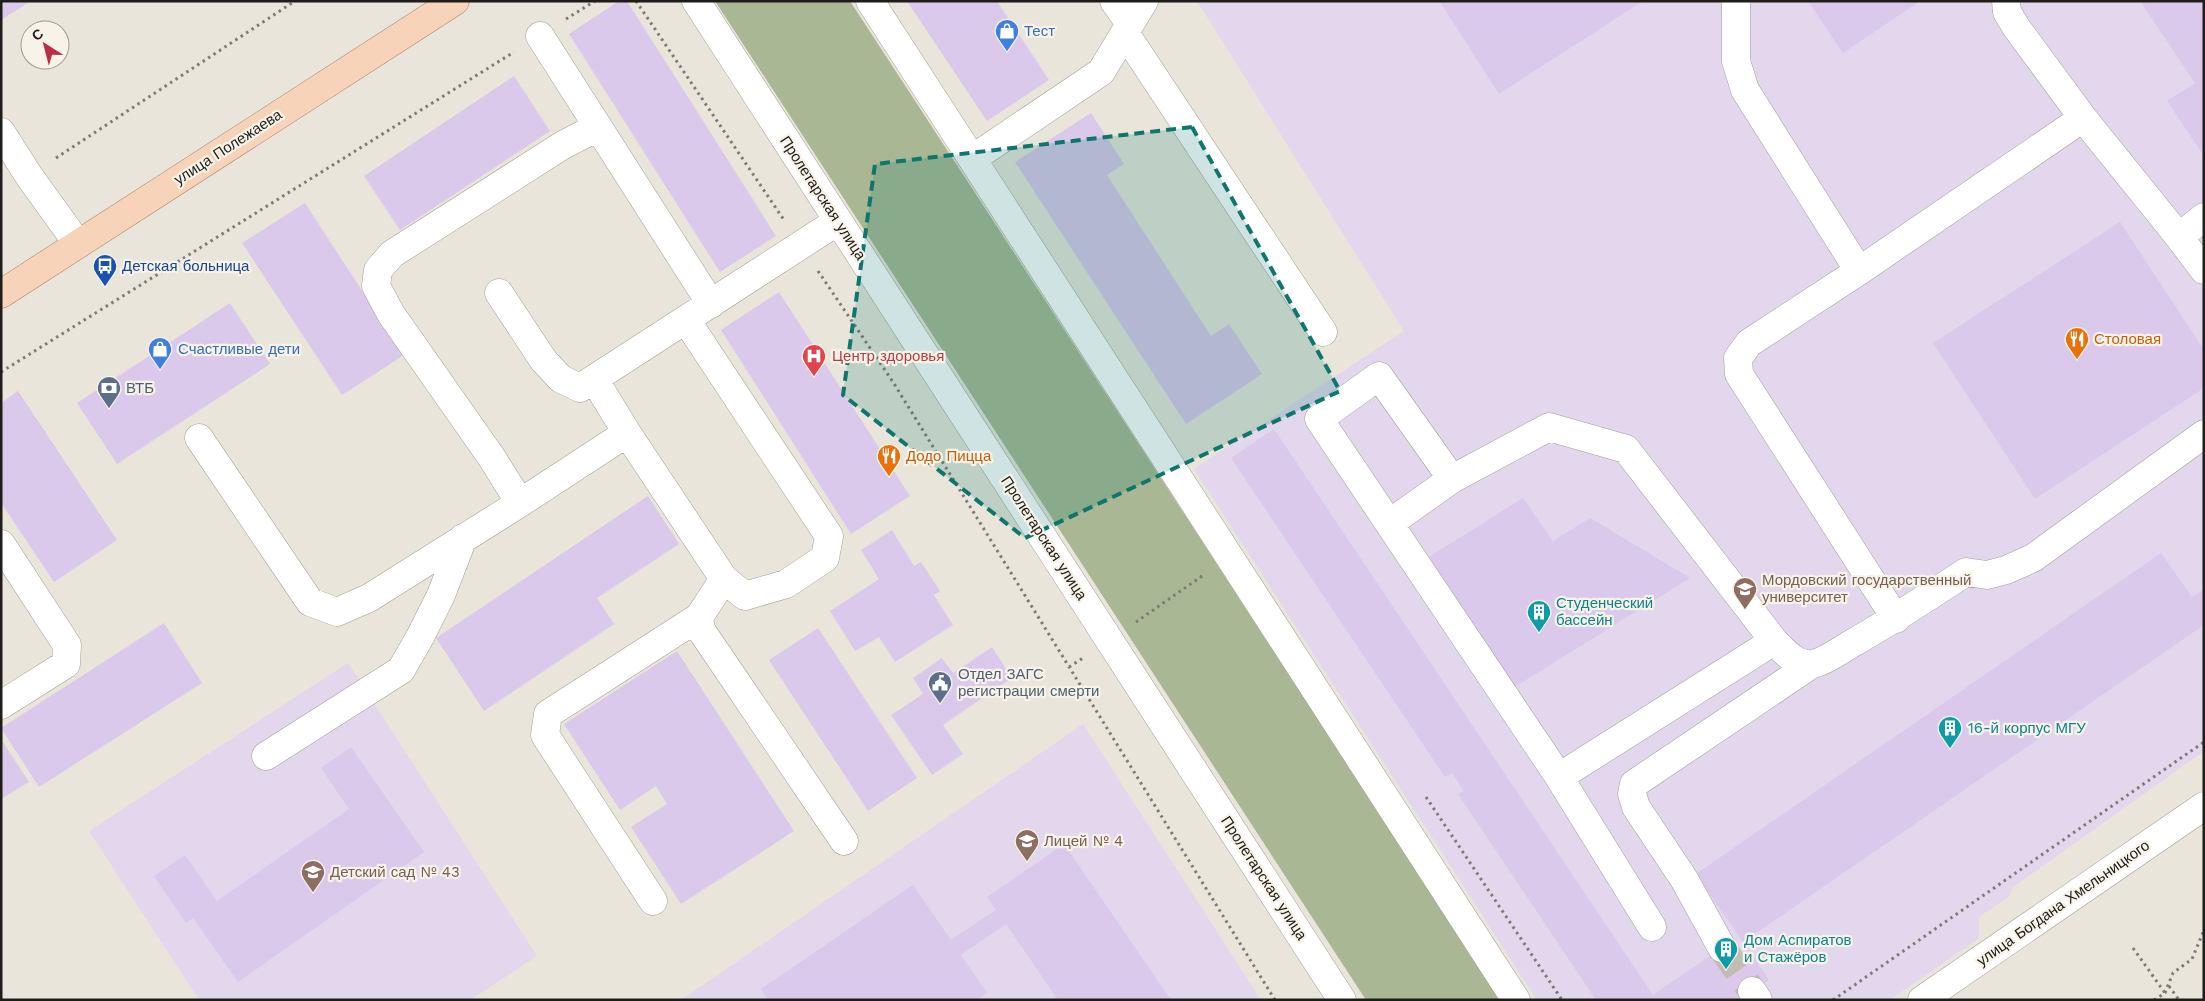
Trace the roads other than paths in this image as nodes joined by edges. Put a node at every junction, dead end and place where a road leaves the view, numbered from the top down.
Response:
1 (455, 1) edge
2 (696, 1) edge
3 (870, 1) edge
4 (1114, 1) edge
5 (1144, 1) edge
6 (1736, 1) edge
7 (2006, 1) edge
8 (1127, 29) junction
9 (540, 36) road end
10 (2084, 118) junction
11 (598, 127) junction
12 (1, 132) edge
13 (972, 158) junction
14 (2204, 217) edge
15 (838, 221) junction
16 (2179, 237) junction
17 (78, 244) junction
18 (2204, 270) edge
19 (1859, 271) junction
20 (499, 293) dead end
21 (1, 294) edge
22 (711, 304) junction
23 (686, 320) junction
24 (1323, 332) dead end
25 (594, 379) junction
26 (627, 433) junction
27 (2204, 434) edge
28 (199, 438) dead end
29 (1452, 479) junction
30 (520, 503) junction
31 (1390, 523) junction
32 (464, 538) junction
33 (1, 544) edge
34 (724, 579) junction
35 (699, 616) junction
36 (1896, 619) junction
37 (1774, 641) junction
38 (1812, 664) junction
39 (1, 705) edge
40 (266, 756) dead end
41 (1558, 777) junction
42 (2204, 806) edge
43 (844, 841) dead end
44 (653, 901) dead end
45 (1652, 927) dead end
46 (1722, 948) tunnel mouth
47 (1342, 1000) edge
48 (1516, 1000) edge
49 (1922, 1000) edge

1 - 17 main road, улица Полежаева
2 - 15 street, Пролетарская улица
3 - 13 street
4 - 8 street
5 - 8 street
6 - 19 street
7 - 10 street
8 - 13 street
8 - 24 street
9 - 11 street
10 - 16 street
10 - 19 street
11 - 22 street
11 - 30 street
12 - 17 street
13 - 48 street
14 - 16 street
15 - 22 street
15 - 47 street, Пролетарская улица
16 - 18 street
17 - 21 main road, улица Полежаева
19 - 36 street
20 - 25 street
22 - 23 street
23 - 25 street
23 - 34 street
25 - 26 street
26 - 30 street
26 - 34 street
27 - 36 street
28 - 32 street
29 - 31 street
29 - 31 street
29 - 37 street
30 - 32 street
31 - 41 street
32 - 40 street
33 - 39 street
34 - 35 street
35 - 43 street
35 - 44 street
36 - 38 street
37 - 38 street
37 - 41 street
38 - 46 street
41 - 45 street
42 - 49 street, улица Богдана Хмельницкого

